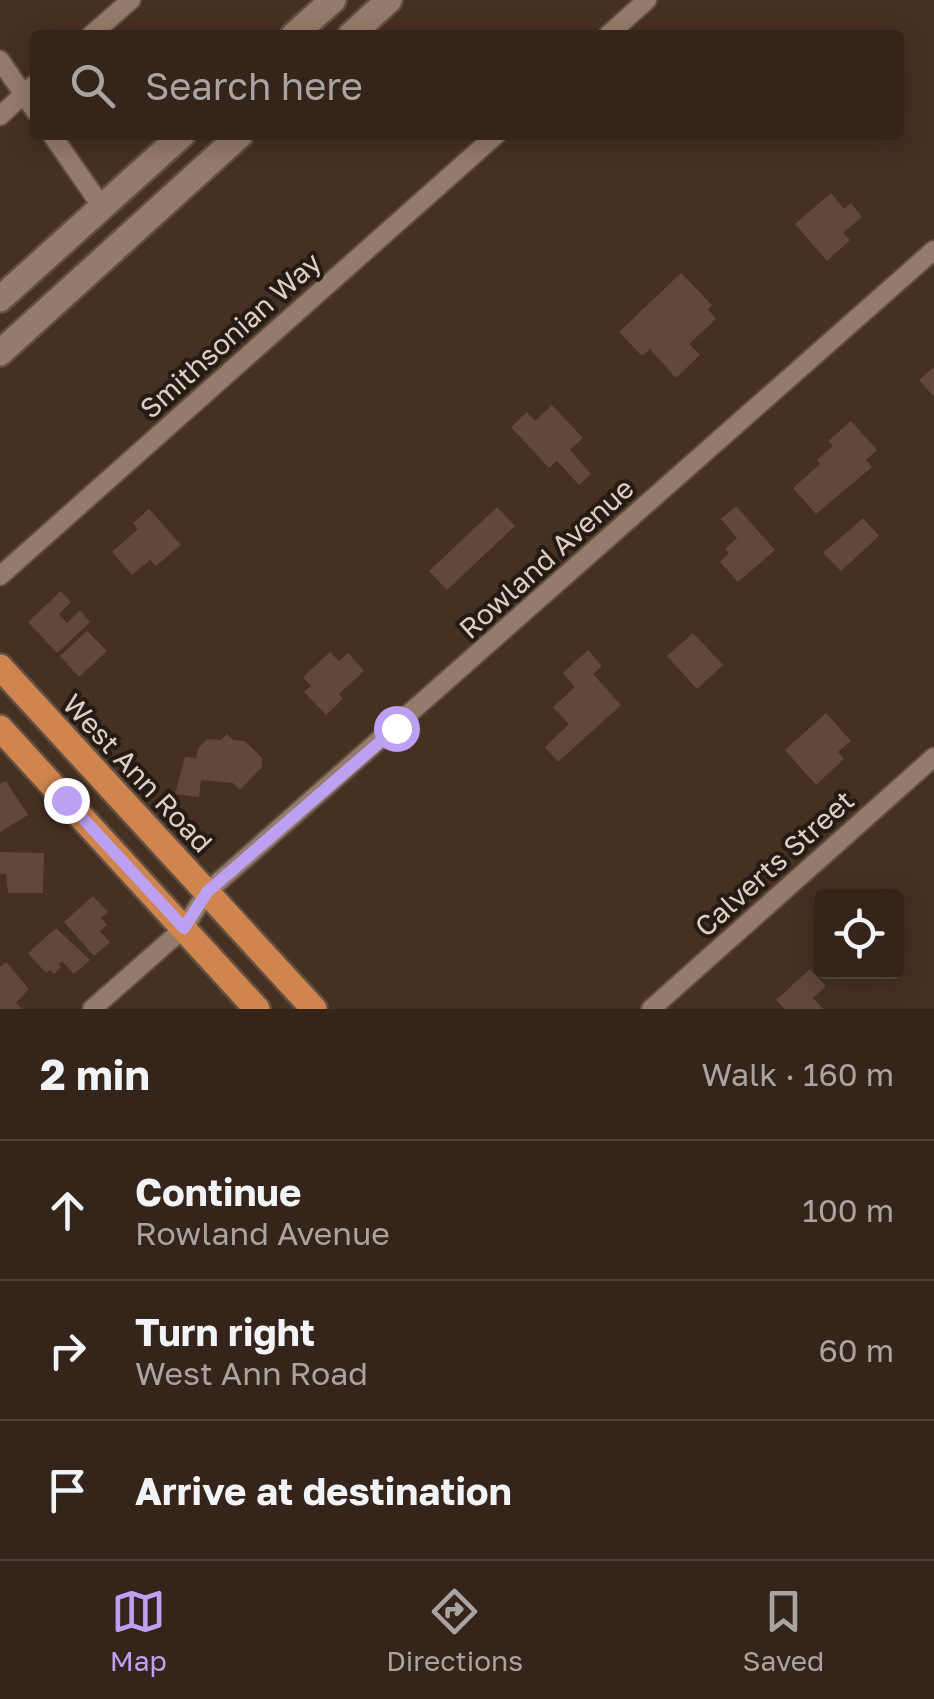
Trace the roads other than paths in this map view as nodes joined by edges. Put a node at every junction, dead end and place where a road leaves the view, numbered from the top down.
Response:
1 (131, 0) edge
2 (333, 0) edge
3 (389, 0) edge
4 (647, 0) edge
5 (97, 30) edge
6 (300, 30) edge
7 (356, 30) edge
8 (614, 30) edge
9 (0, 60) edge
10 (29, 89) edge
11 (0, 116) edge
12 (55, 140) edge
13 (176, 140) edge
14 (234, 140) edge
15 (490, 140) edge
16 (102, 207) junction
17 (934, 250) edge
18 (0, 299) edge
19 (0, 353) edge
20 (0, 576) edge
21 (0, 667) edge
22 (0, 728) edge
23 (934, 758) edge
24 (196, 909) junction
25 (92, 1009) edge
26 (257, 1009) edge
27 (314, 1009) edge
28 (651, 1009) edge

1 - 5 street
2 - 6 main road
3 - 7 main road
4 - 8 street
9 - 10 street
10 - 11 street
12 - 16 street
13 - 16 main road
14 - 19 main road
15 - 20 street, Smithsonian Way
16 - 18 main road
17 - 24 street, Rowland Avenue
21 - 24 main road, West Ann Road
22 - 24 main road, West Ann Road
23 - 28 street, Calverts Street
24 - 25 street, Rowland Avenue
24 - 26 main road, West Ann Road
24 - 27 main road, West Ann Road

